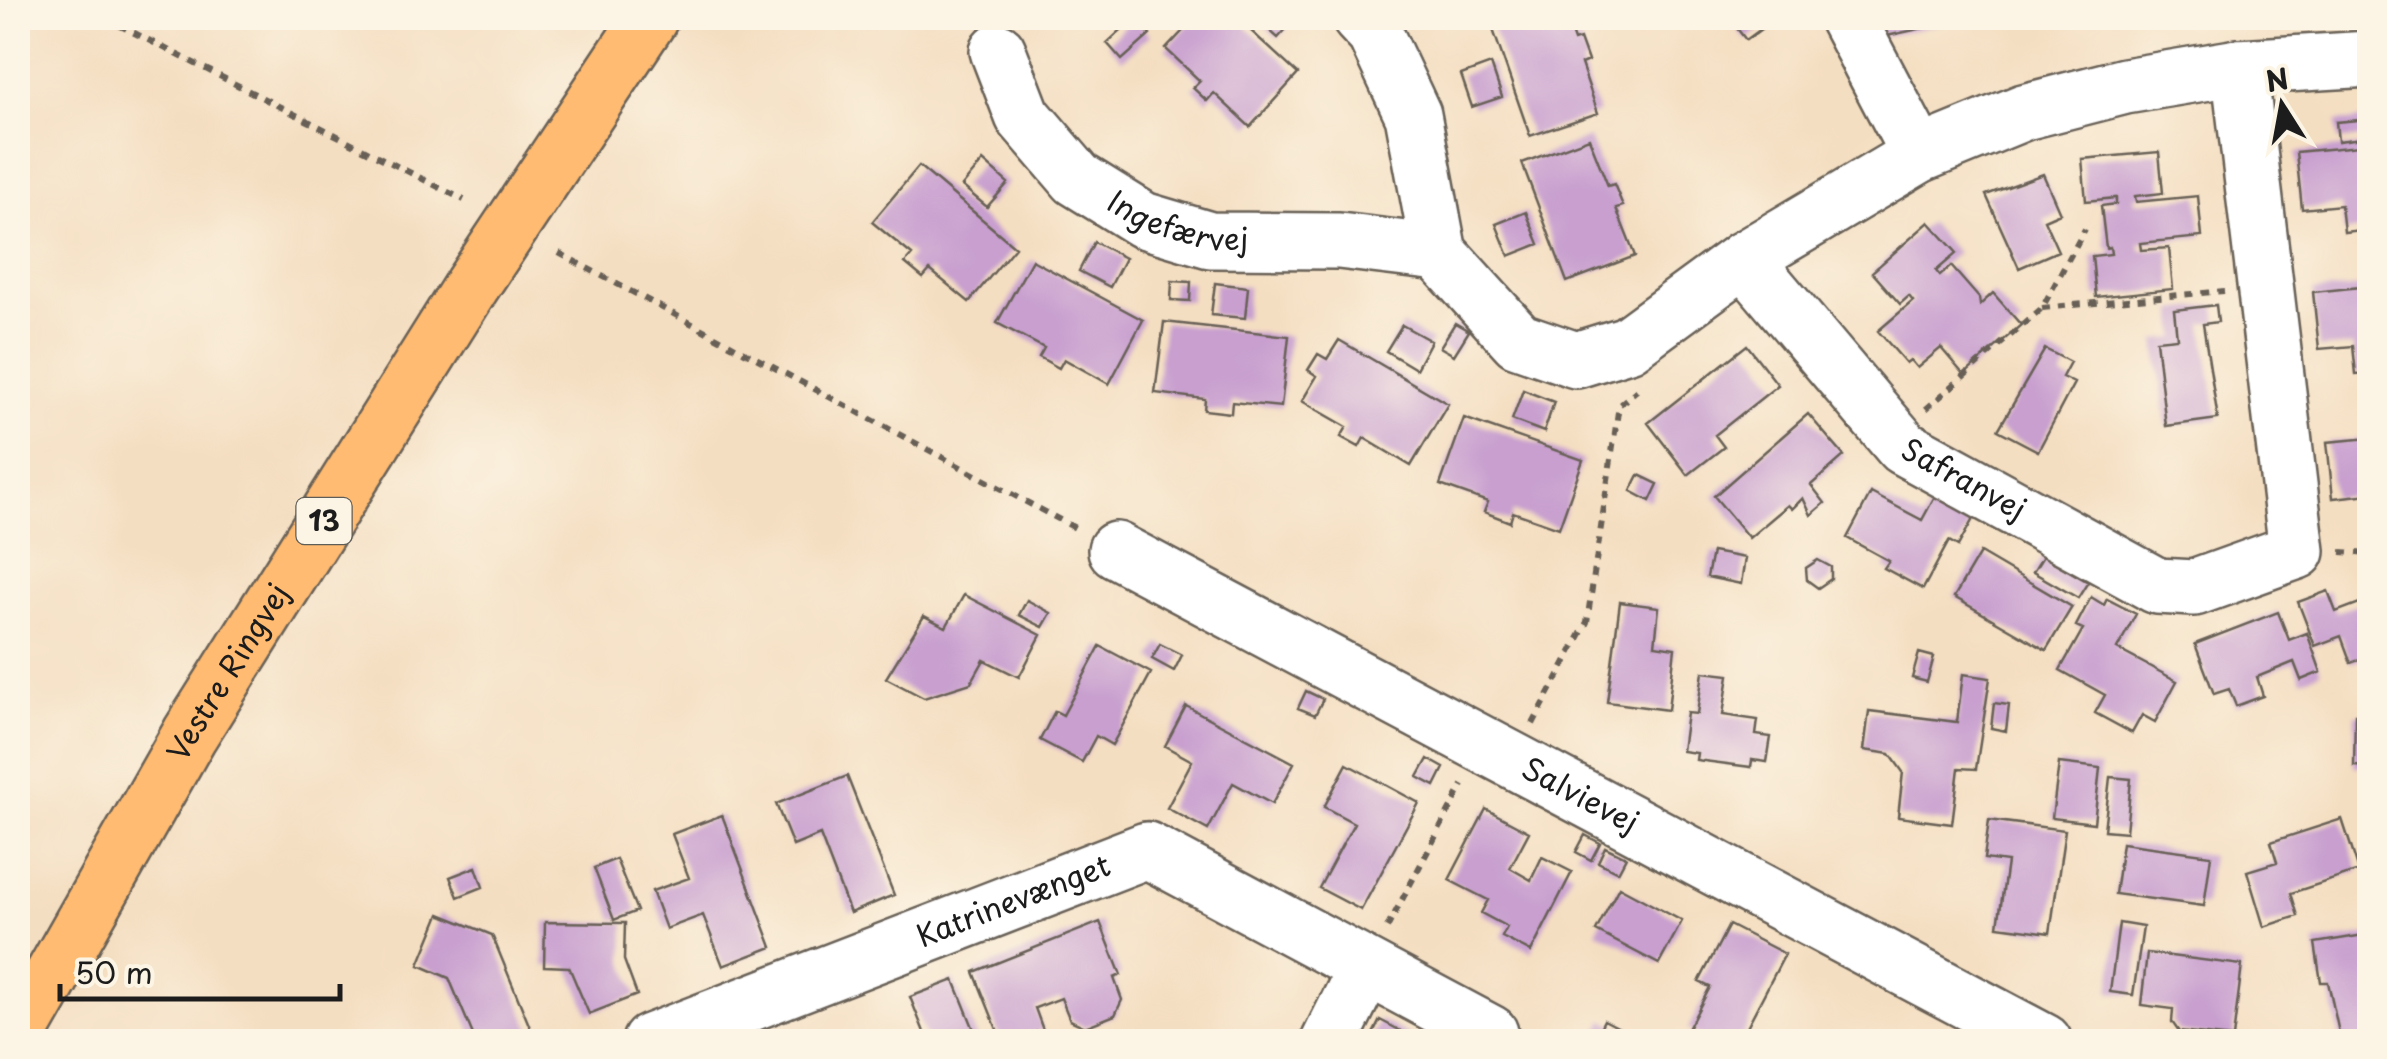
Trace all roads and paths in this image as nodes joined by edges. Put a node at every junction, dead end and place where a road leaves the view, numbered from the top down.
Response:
1 (105, 18) edge
2 (650, 18) edge
3 (1360, 18) edge
4 (1847, 18) edge
5 (998, 51) dead end
6 (2370, 58) edge
7 (2239, 67) junction
8 (1919, 155) junction
9 (464, 200) dead end
10 (2085, 229) dead end
11 (559, 253) dead end
12 (1439, 253) junction
13 (1744, 259) junction
14 (2265, 287) junction
15 (2042, 308) junction
16 (1644, 384) dead end
17 (1895, 436) junction
18 (1116, 550) joint
19 (1500, 751) junction
20 (1366, 968) junction
21 (1490, 1033) dead end
22 (18, 1036) edge
23 (650, 1042) edge
24 (1329, 1042) edge
25 (2044, 1042) edge

1 - 9 path
2 - 22 main road, Vestre Ringvej / 13
3 - 12 street
4 - 8 street
5 - 12 street, Ingefærvej
6 - 7 street
7 - 8 street
7 - 14 street, Safranvej
8 - 13 street
10 - 15 path
11 - 18 path
12 - 13 street
13 - 17 street, Safranvej
14 - 15 path
14 - 17 street, Safranvej
15 - 17 path
16 - 19 path
18 - 19 street, Salvievej
19 - 20 path
19 - 25 street, Salvievej
20 - 21 street, Katrinevænget
20 - 23 street, Katrinevænget
20 - 24 street

